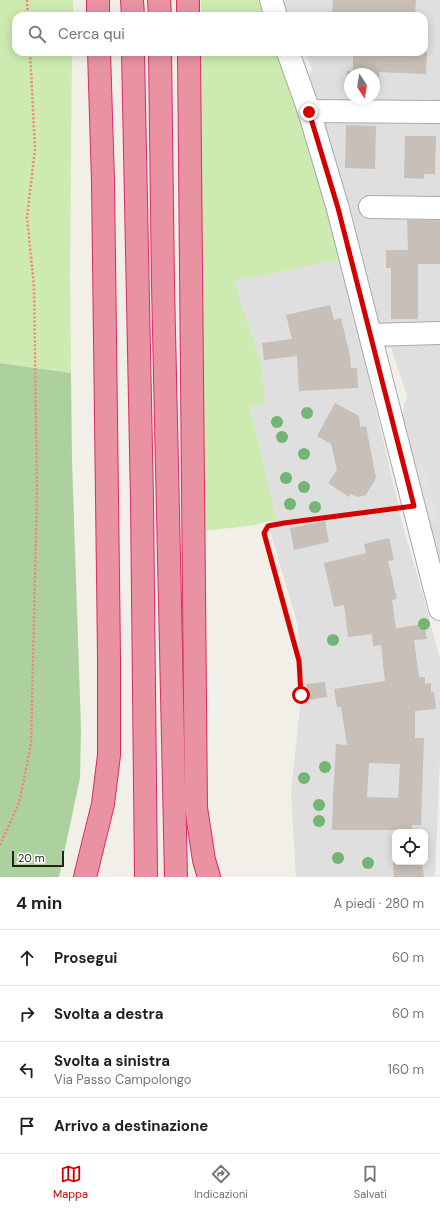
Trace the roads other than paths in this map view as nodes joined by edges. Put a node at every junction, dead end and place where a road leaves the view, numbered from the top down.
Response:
1 (98, 0) edge
2 (132, 0) edge
3 (159, 0) edge
4 (188, 0) edge
5 (270, 0) edge
6 (98, 12) edge
7 (133, 12) edge
8 (160, 12) edge
9 (188, 12) edge
10 (274, 12) edge
11 (99, 56) edge
12 (133, 56) edge
13 (160, 56) edge
14 (189, 56) edge
15 (289, 56) edge
16 (309, 112) junction
17 (440, 112) edge
18 (370, 207) dead end
19 (440, 208) edge
20 (440, 333) edge
21 (370, 335) junction
22 (440, 609) edge
23 (85, 877) edge
24 (146, 877) edge
25 (176, 877) edge
26 (209, 877) edge

1 - 6 highway
2 - 7 highway
3 - 8 highway
4 - 9 highway
5 - 10 street
11 - 23 highway
12 - 24 highway
13 - 25 highway
14 - 26 highway
15 - 16 street
16 - 17 street
16 - 21 street
18 - 19 street
20 - 21 street
21 - 22 street

